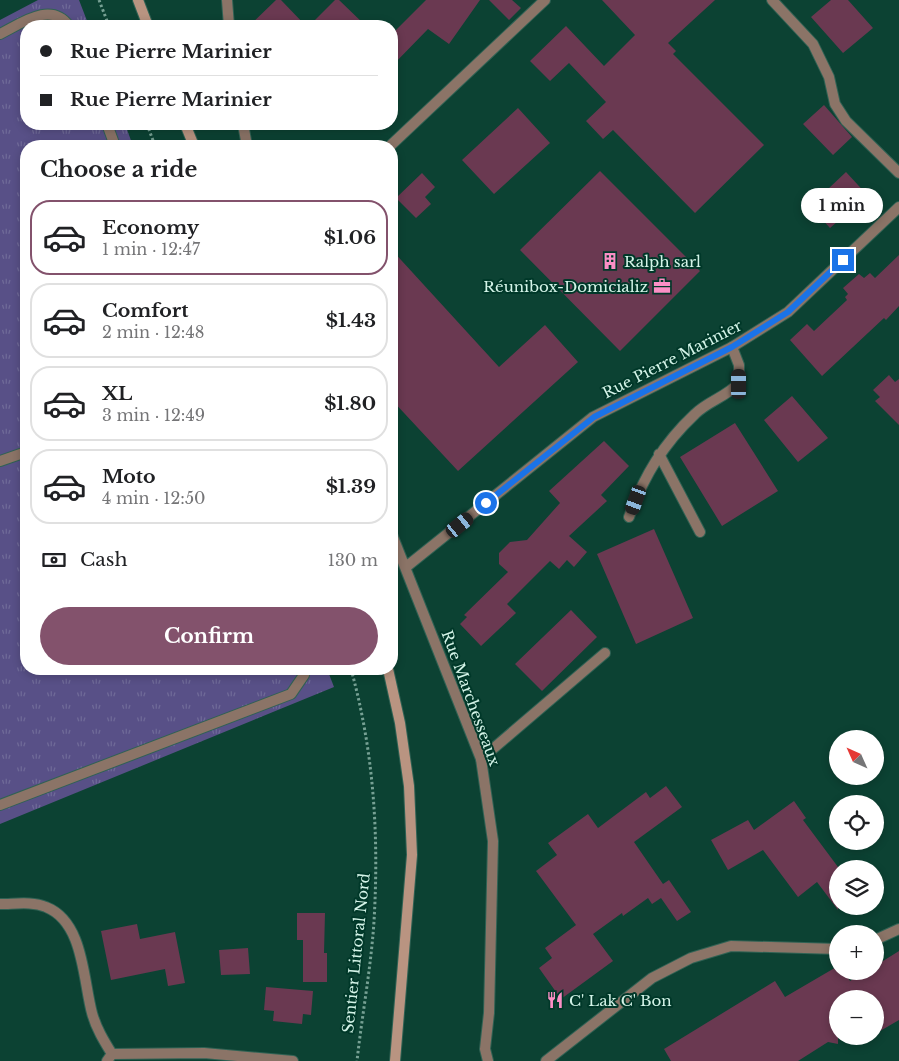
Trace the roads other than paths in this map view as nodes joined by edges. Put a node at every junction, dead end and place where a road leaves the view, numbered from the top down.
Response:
1 (138, 0) edge
2 (227, 0) edge
3 (545, 0) edge
4 (772, 0) edge
5 (29, 20) edge
6 (63, 20) edge
7 (146, 20) edge
8 (228, 20) edge
9 (20, 24) edge
10 (0, 34) edge
11 (396, 140) edge
12 (899, 173) edge
13 (899, 207) edge
14 (732, 347) junction
15 (20, 454) edge
16 (660, 454) junction
17 (0, 461) edge
18 (629, 517) dead end
19 (700, 532) dead end
20 (398, 548) edge
21 (406, 567) junction
22 (605, 653) dead end
23 (304, 675) edge
24 (389, 675) edge
25 (481, 759) junction
26 (0, 805) edge
27 (0, 904) edge
28 (899, 928) edge
29 (884, 936) edge
30 (829, 949) edge
31 (109, 1058) edge
32 (293, 1061) edge
33 (395, 1061) edge
34 (488, 1061) edge
35 (546, 1061) edge

1 - 7 street
2 - 8 street
3 - 11 street
4 - 12 street
5 - 6 street
9 - 10 street
13 - 14 street, Rue Pierre Marinier
14 - 16 street
14 - 21 street, Rue Pierre Marinier
15 - 17 street
16 - 18 street
16 - 19 street
20 - 21 street, Rue Marchesseaux
21 - 25 street, Rue Marchesseaux
22 - 25 street
23 - 26 street
24 - 33 street
25 - 34 street, Rue Marchesseaux
27 - 31 street
28 - 29 street
30 - 35 street
31 - 32 street

